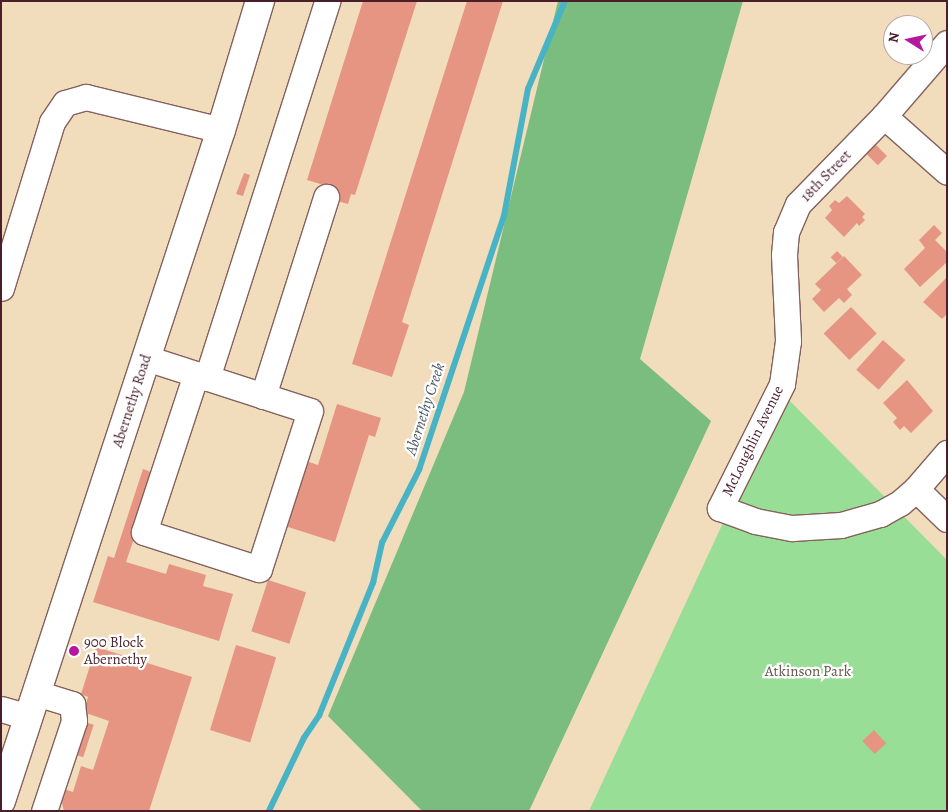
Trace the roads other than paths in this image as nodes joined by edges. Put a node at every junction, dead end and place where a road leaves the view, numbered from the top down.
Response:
1 (260, 1) edge
2 (327, 1) edge
3 (947, 43) edge
4 (884, 116) junction
5 (221, 130) junction
6 (947, 172) edge
7 (326, 197) dead end
8 (1, 288) edge
9 (146, 358) junction
10 (785, 372) joint
11 (201, 376) junction
12 (263, 396) junction
13 (947, 453) edge
14 (916, 489) junction
15 (947, 519) edge
16 (33, 705) junction
17 (1, 709) edge
18 (1, 801) edge
19 (44, 811) edge

1 - 5 main road, Abernethy Road
2 - 11 street
3 - 4 street, 18th Street
4 - 6 street
4 - 10 street, 18th Street
5 - 8 street
5 - 9 main road, Abernethy Road
7 - 12 street
9 - 11 street
9 - 16 main road, Abernethy Road
10 - 14 street, McLoughlin Avenue
11 - 12 street
11 - 12 street
13 - 14 street
14 - 15 street
16 - 17 street
16 - 18 main road, Abernethy Road
16 - 19 street

